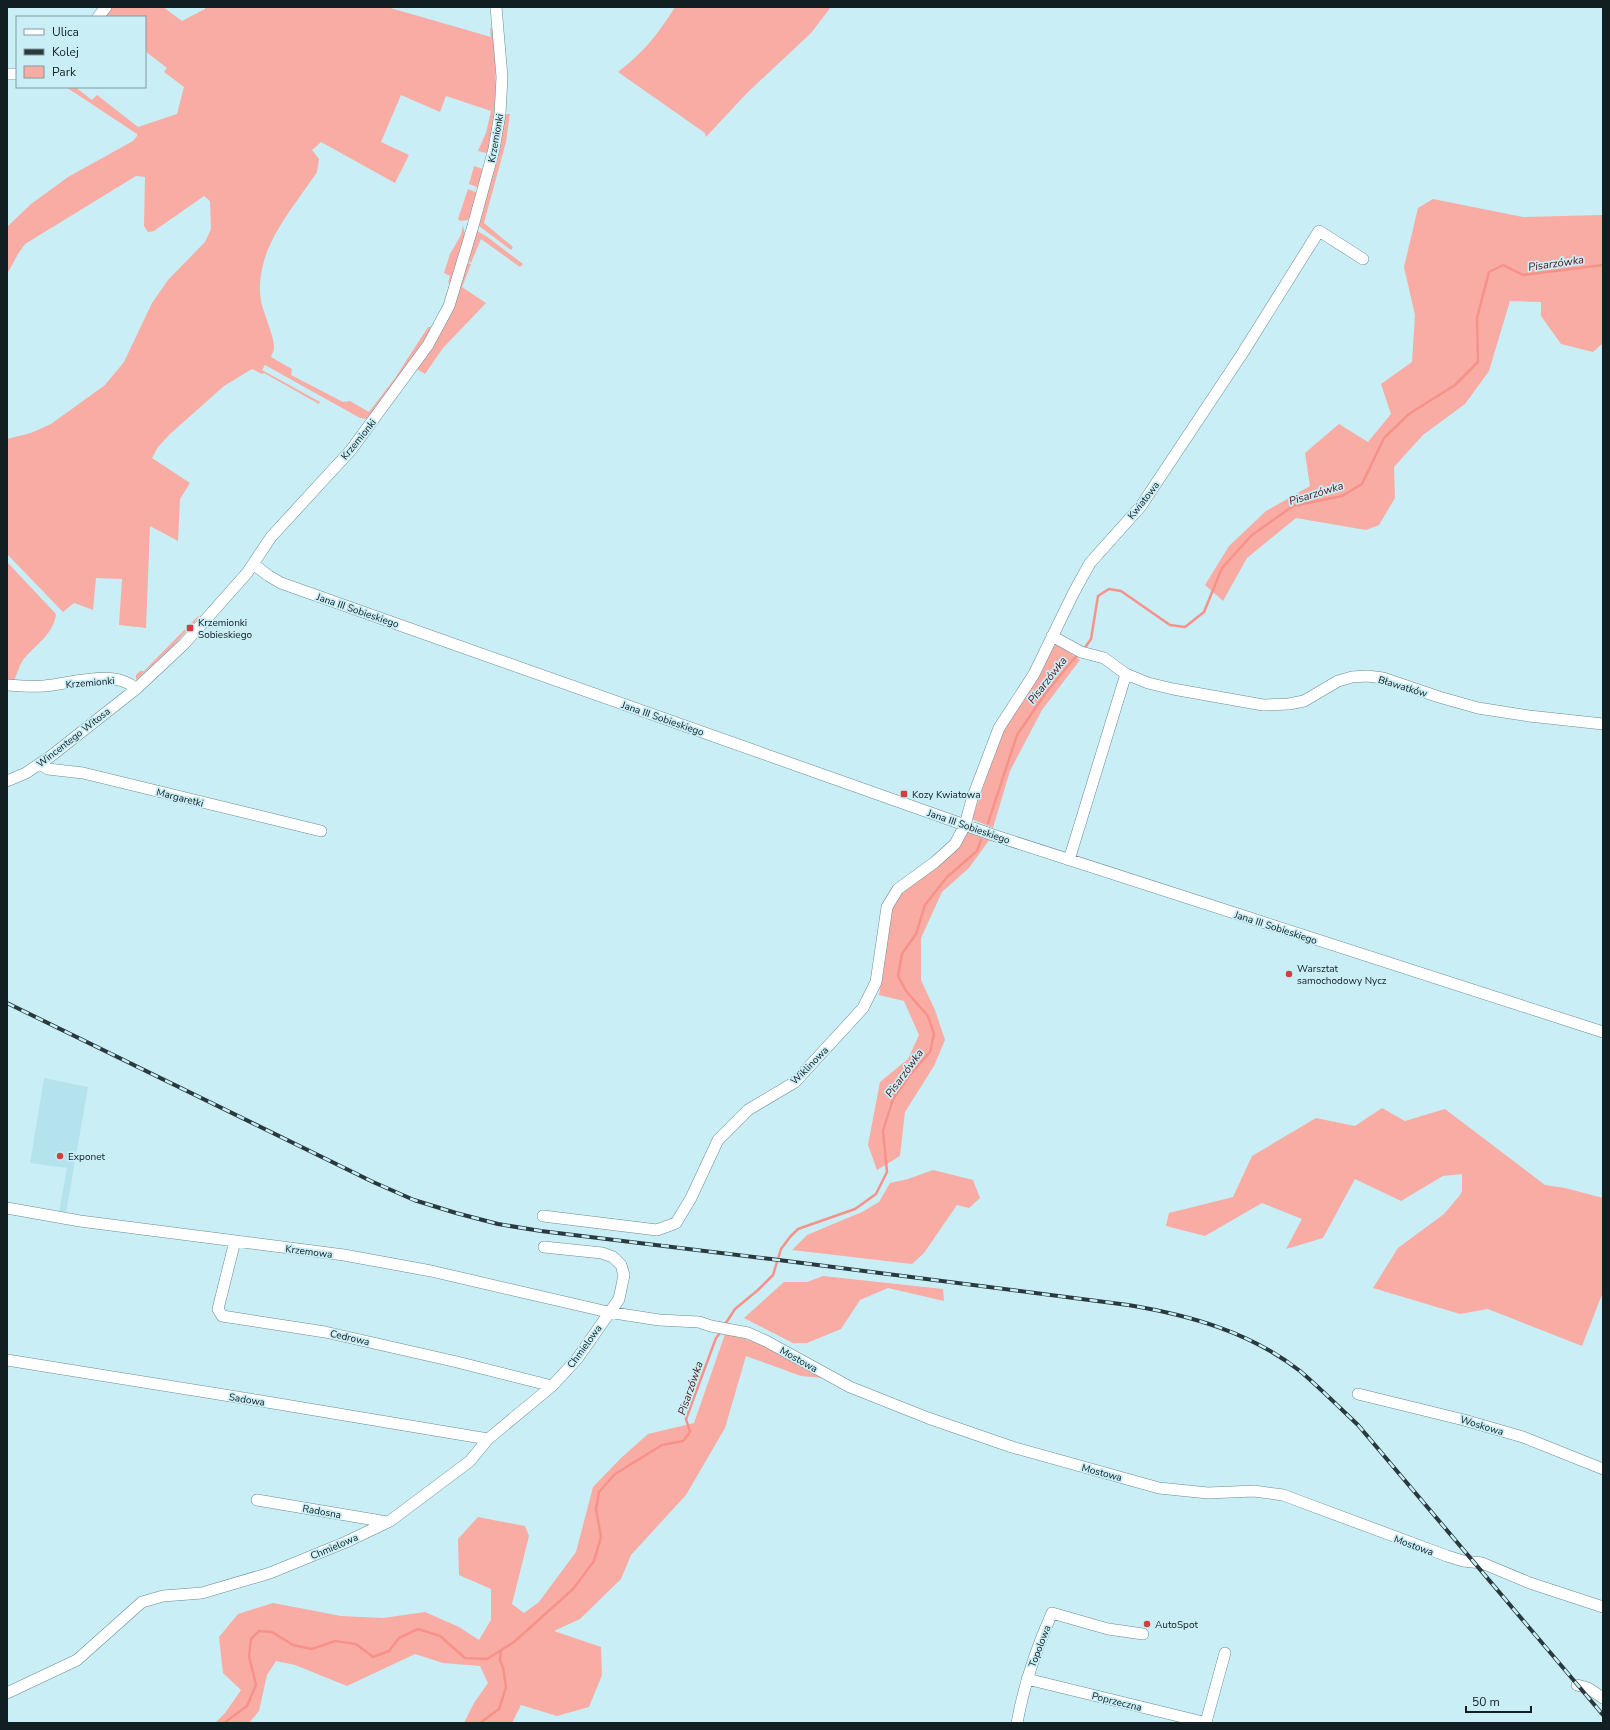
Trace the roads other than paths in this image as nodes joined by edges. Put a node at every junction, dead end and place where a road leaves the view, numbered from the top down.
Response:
1 (106, 7) edge
2 (496, 7) edge
3 (99, 16) edge
4 (1363, 259) dead end
5 (253, 564) junction
6 (1052, 636) junction
7 (1126, 674) junction
8 (7, 685) edge
9 (136, 689) junction
10 (1603, 724) edge
11 (40, 764) junction
12 (7, 781) edge
13 (965, 825) junction
14 (321, 831) dead end
15 (1069, 860) junction
16 (1603, 1032) edge
17 (7, 1208) edge
18 (543, 1216) dead end
19 (235, 1241) junction
20 (544, 1247) dead end
21 (608, 1312) junction
22 (7, 1360) edge
23 (552, 1386) junction
24 (1358, 1394) dead end
25 (488, 1439) junction
26 (1603, 1469) edge
27 (257, 1500) dead end
28 (387, 1522) junction
29 (1603, 1607) edge
30 (1143, 1634) dead end
31 (1225, 1653) dead end
32 (1026, 1679) junction
33 (1577, 1685) dead end
34 (7, 1693) edge
35 (1603, 1698) edge
36 (1017, 1723) edge
37 (1206, 1723) edge

1 - 3 street
2 - 5 street, Krzemionki
4 - 6 street, Kwiatowa
5 - 9 street, Krzemionki
5 - 13 street, Jana III Sobieskiego
6 - 7 street, Bławatków
6 - 13 street, Kwiatowa
7 - 10 street, Bławatków
7 - 15 street
8 - 9 street, Krzemionki
9 - 11 street, Wincentego Witosa
11 - 12 street, Wincentego Witosa
11 - 14 street, Margaretki
13 - 15 street, Jana III Sobieskiego
13 - 18 street, Wiklinowa
15 - 16 street, Jana III Sobieskiego
17 - 19 street, Krzemowa
19 - 21 street, Krzemowa
19 - 23 street, Cedrowa
20 - 21 street
21 - 23 street, Chmielowa
21 - 29 street, Mostowa
22 - 25 street, Sadowa
23 - 25 street, Chmielowa
24 - 26 street, Woskowa
25 - 28 street, Chmielowa
27 - 28 street, Radosna
28 - 34 street, Chmielowa
30 - 32 street, Topolowa
31 - 37 street
32 - 36 street, Topolowa
32 - 37 street, Poprzeczna
33 - 35 street

